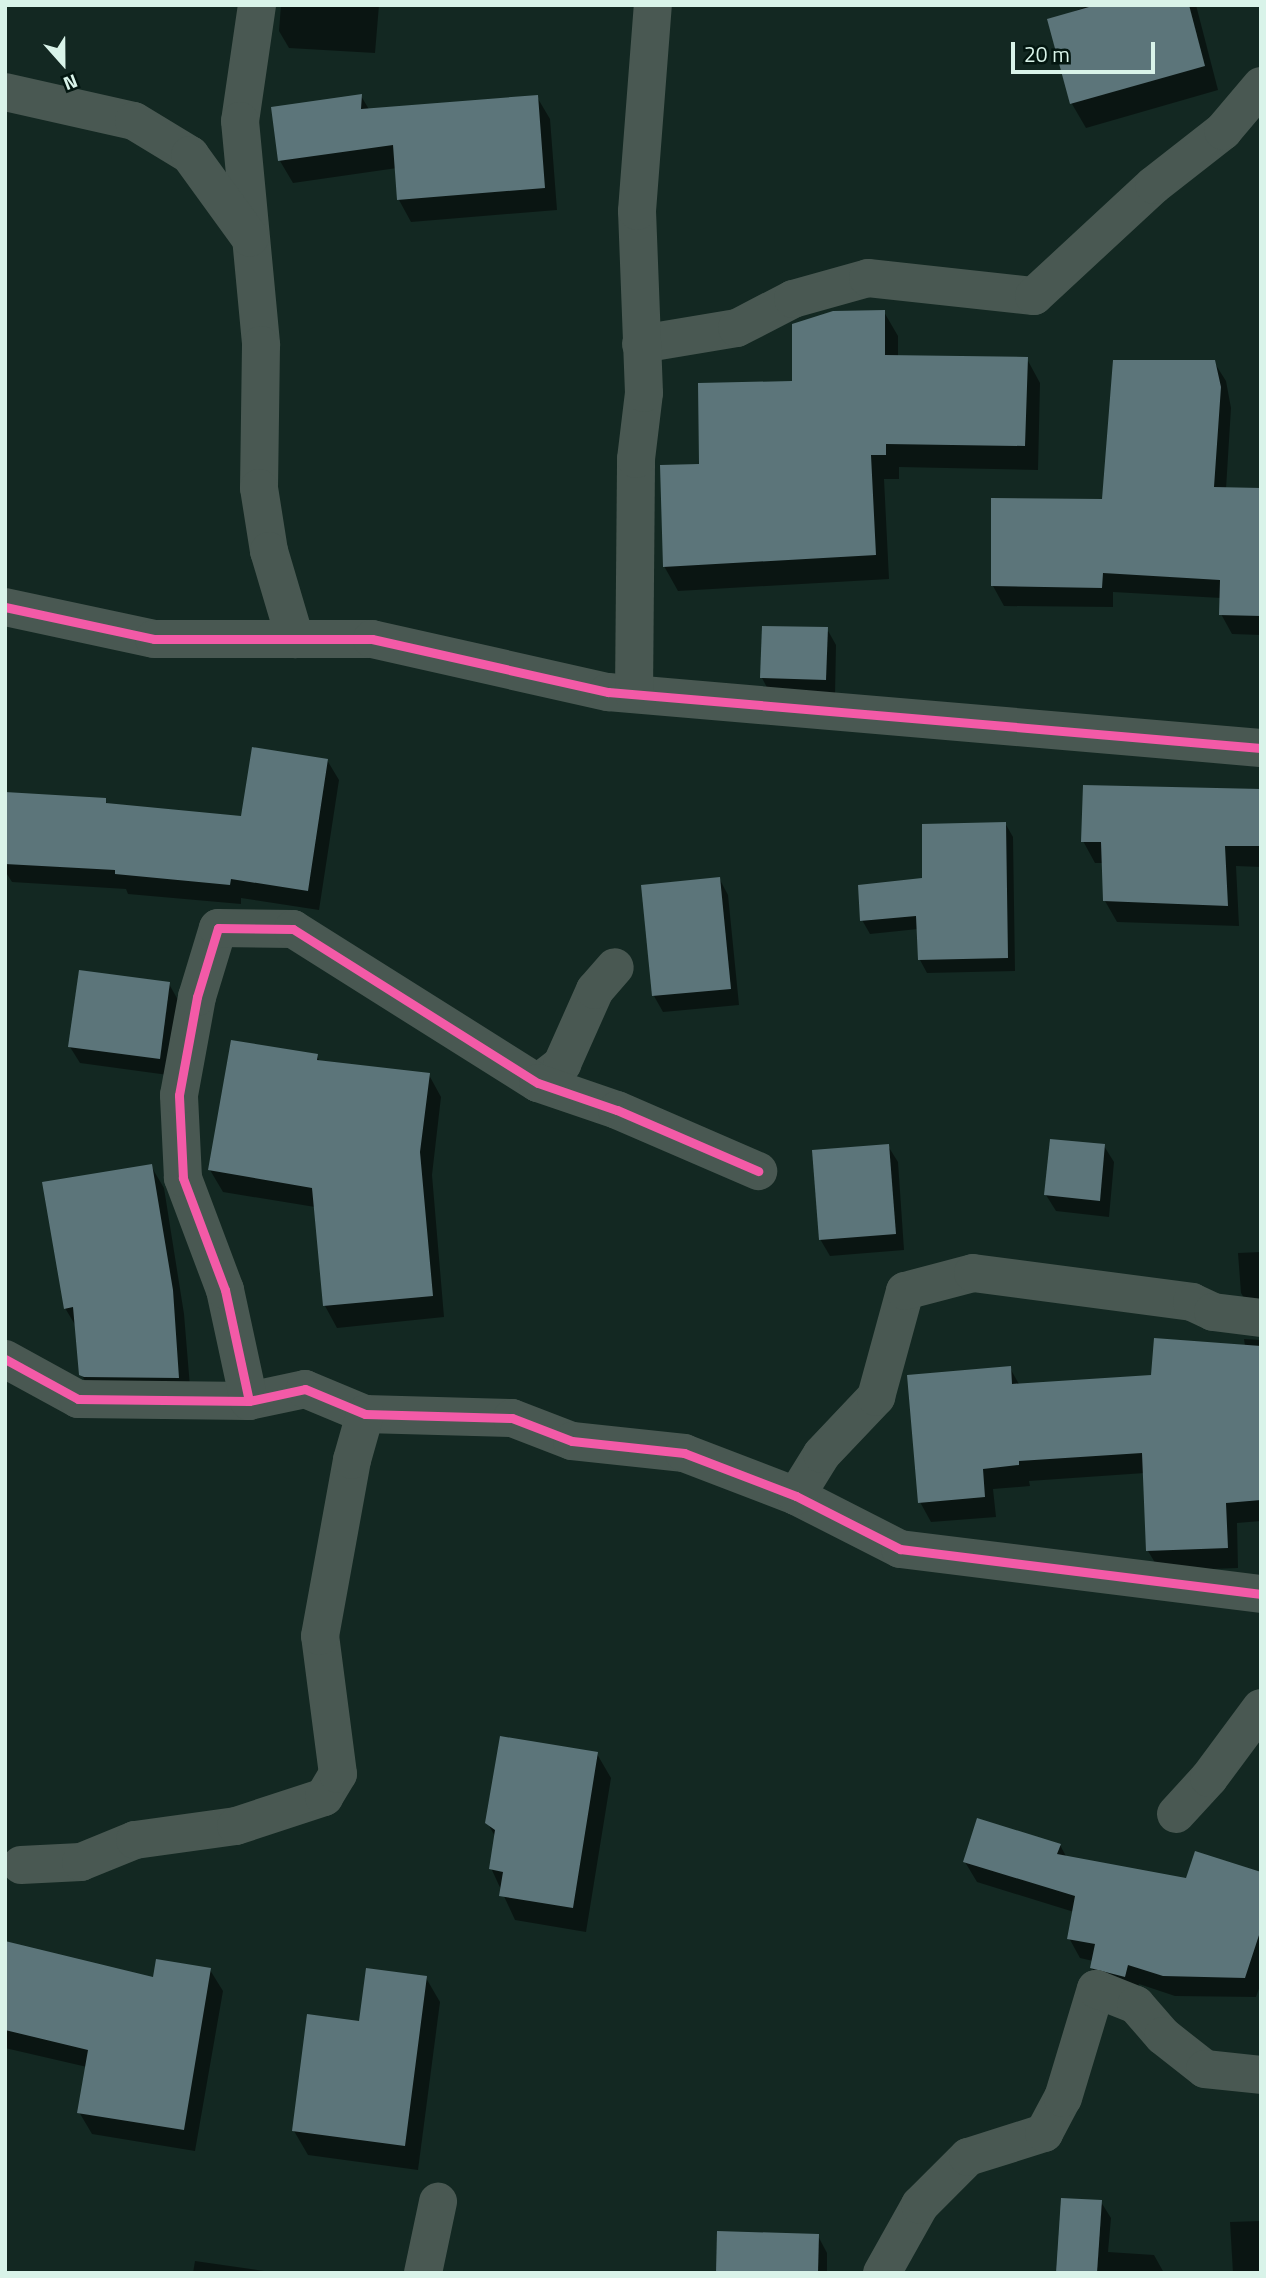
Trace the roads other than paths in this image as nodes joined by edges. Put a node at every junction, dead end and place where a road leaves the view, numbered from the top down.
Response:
1 (257, 5) edge
2 (653, 5) edge
3 (1261, 86) edge
4 (5, 92) edge
5 (251, 240) junction
6 (641, 344) junction
7 (5, 607) edge
8 (295, 639) junction
9 (634, 694) junction
10 (1261, 748) edge
11 (615, 967) dead end
12 (538, 1083) junction
13 (758, 1171) dead end
14 (1261, 1318) edge
15 (5, 1359) edge
16 (249, 1401) junction
17 (365, 1414) junction
18 (796, 1496) junction
19 (1261, 1594) edge
20 (1261, 1708) edge
21 (1176, 1814) dead end
22 (21, 1866) dead end
23 (1261, 2075) edge
24 (438, 2202) dead end
25 (423, 2273) edge
26 (882, 2273) edge

1 - 5 street
2 - 6 street
3 - 6 street
4 - 5 street
5 - 8 street
6 - 9 street
7 - 8 street
8 - 9 street
9 - 10 street
11 - 12 street
12 - 13 street
12 - 16 street
14 - 18 street
15 - 16 street
16 - 17 street
17 - 18 street
17 - 22 street
18 - 19 street
20 - 21 street
23 - 26 street
24 - 25 street

